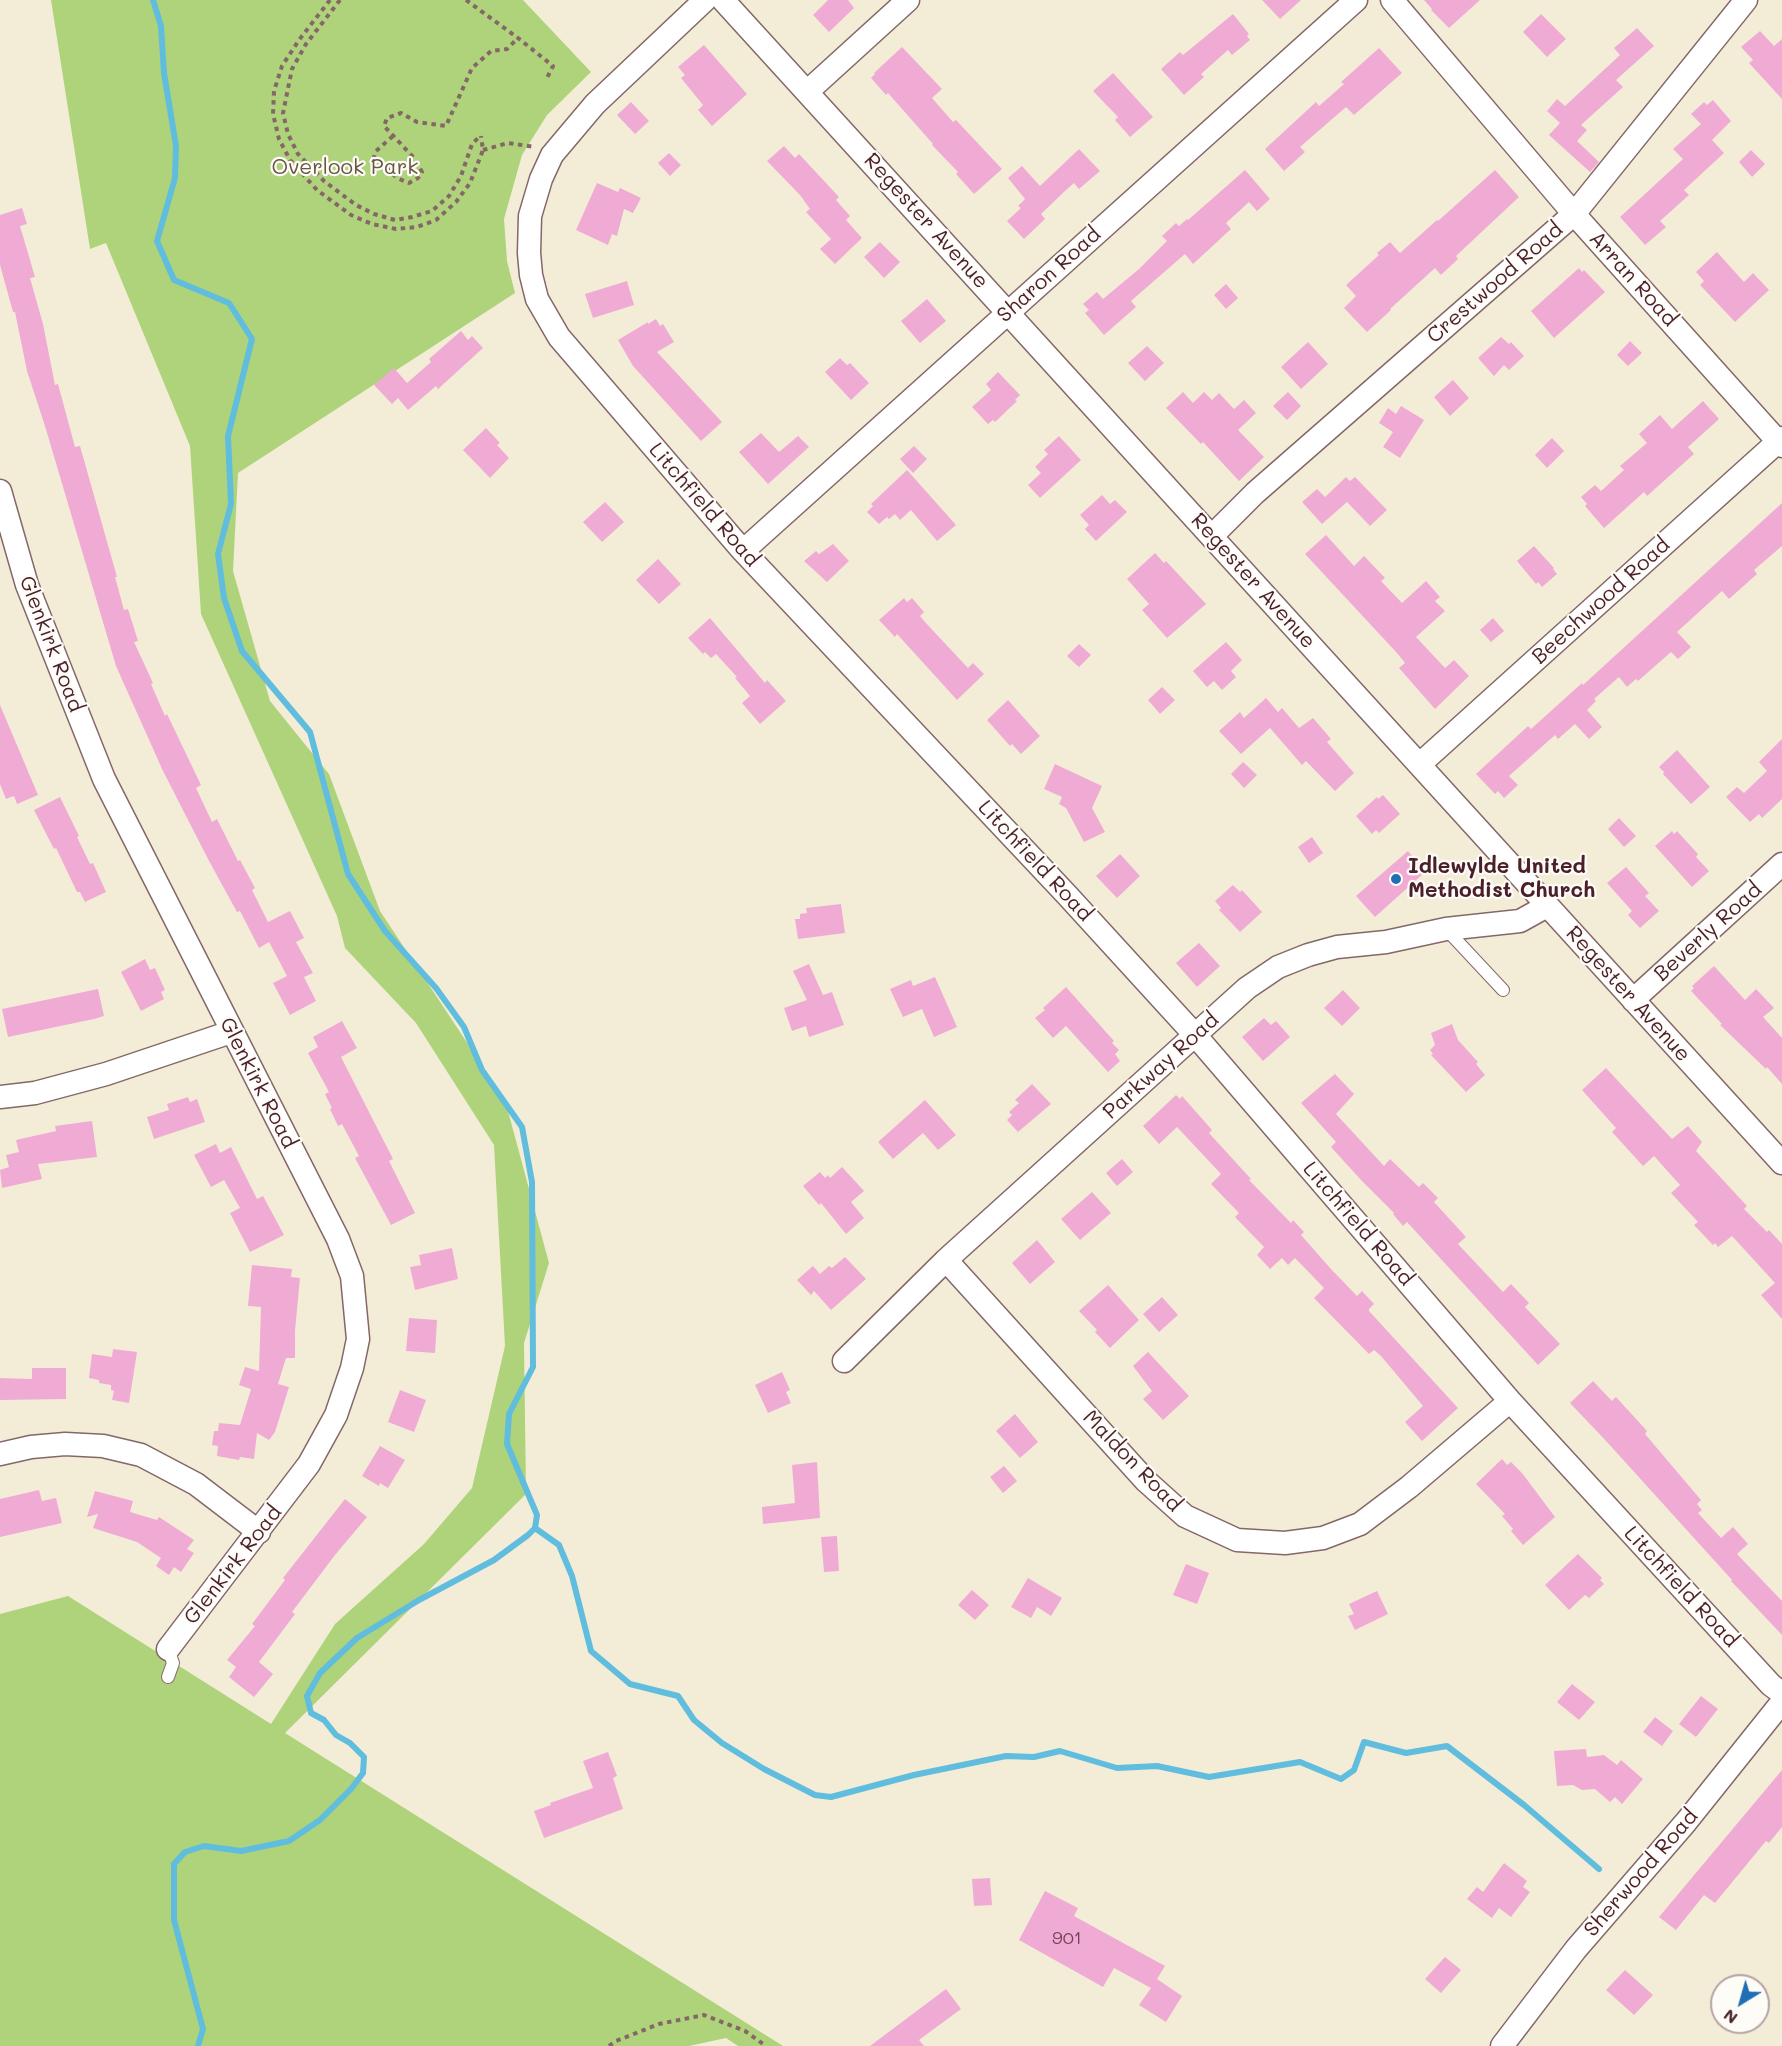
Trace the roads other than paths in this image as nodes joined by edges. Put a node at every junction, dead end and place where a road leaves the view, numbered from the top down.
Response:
1 (705, 0) edge
2 (723, 0) edge
3 (908, 0) edge
4 (1356, 0) edge
5 (1392, 0) edge
6 (1746, 0) edge
7 (808, 91) junction
8 (1574, 213) junction
9 (1008, 311) junction
10 (1781, 442) edge
11 (0, 491) edge
12 (1212, 536) junction
13 (743, 551) junction
14 (1420, 764) junction
15 (1782, 864) edge
16 (1548, 906) junction
17 (1446, 928) junction
18 (1503, 990) dead end
19 (1633, 1000) junction
20 (231, 1032) junction
21 (1195, 1035) junction
22 (0, 1097) edge
23 (1782, 1163) edge
24 (946, 1260) junction
25 (844, 1361) dead end
26 (1510, 1401) junction
27 (0, 1454) edge
28 (259, 1532) junction
29 (168, 1649) joint
30 (168, 1677) dead end
31 (1782, 1693) edge
32 (1782, 1702) edge
33 (1502, 2046) edge

1 - 13 street, Litchfield Road
2 - 7 street, Regester Avenue
3 - 7 street
4 - 9 street, Sharon Road
5 - 8 street, Arran Road
6 - 8 street, Crestwood Road
7 - 9 street, Regester Avenue
8 - 10 street, Arran Road
8 - 12 street, Crestwood Road
9 - 12 street, Regester Avenue
9 - 13 street, Sharon Road
10 - 14 street, Beechwood Road
11 - 20 street, Glenkirk Road
12 - 14 street, Regester Avenue
13 - 21 street, Litchfield Road
14 - 16 street, Regester Avenue
15 - 19 street, Beverly Road
16 - 17 street, Parkway Road
16 - 19 street, Regester Avenue
17 - 18 lane
17 - 21 street, Parkway Road
19 - 23 street, Regester Avenue
20 - 22 street
20 - 28 street, Glenkirk Road
21 - 24 street, Parkway Road
21 - 26 street, Litchfield Road
24 - 25 street, Parkway Road
24 - 26 street, Maldon Road
26 - 31 street, Litchfield Road
27 - 28 street
28 - 29 street, Glenkirk Road
29 - 30 lane
32 - 33 street, Sherwood Road

